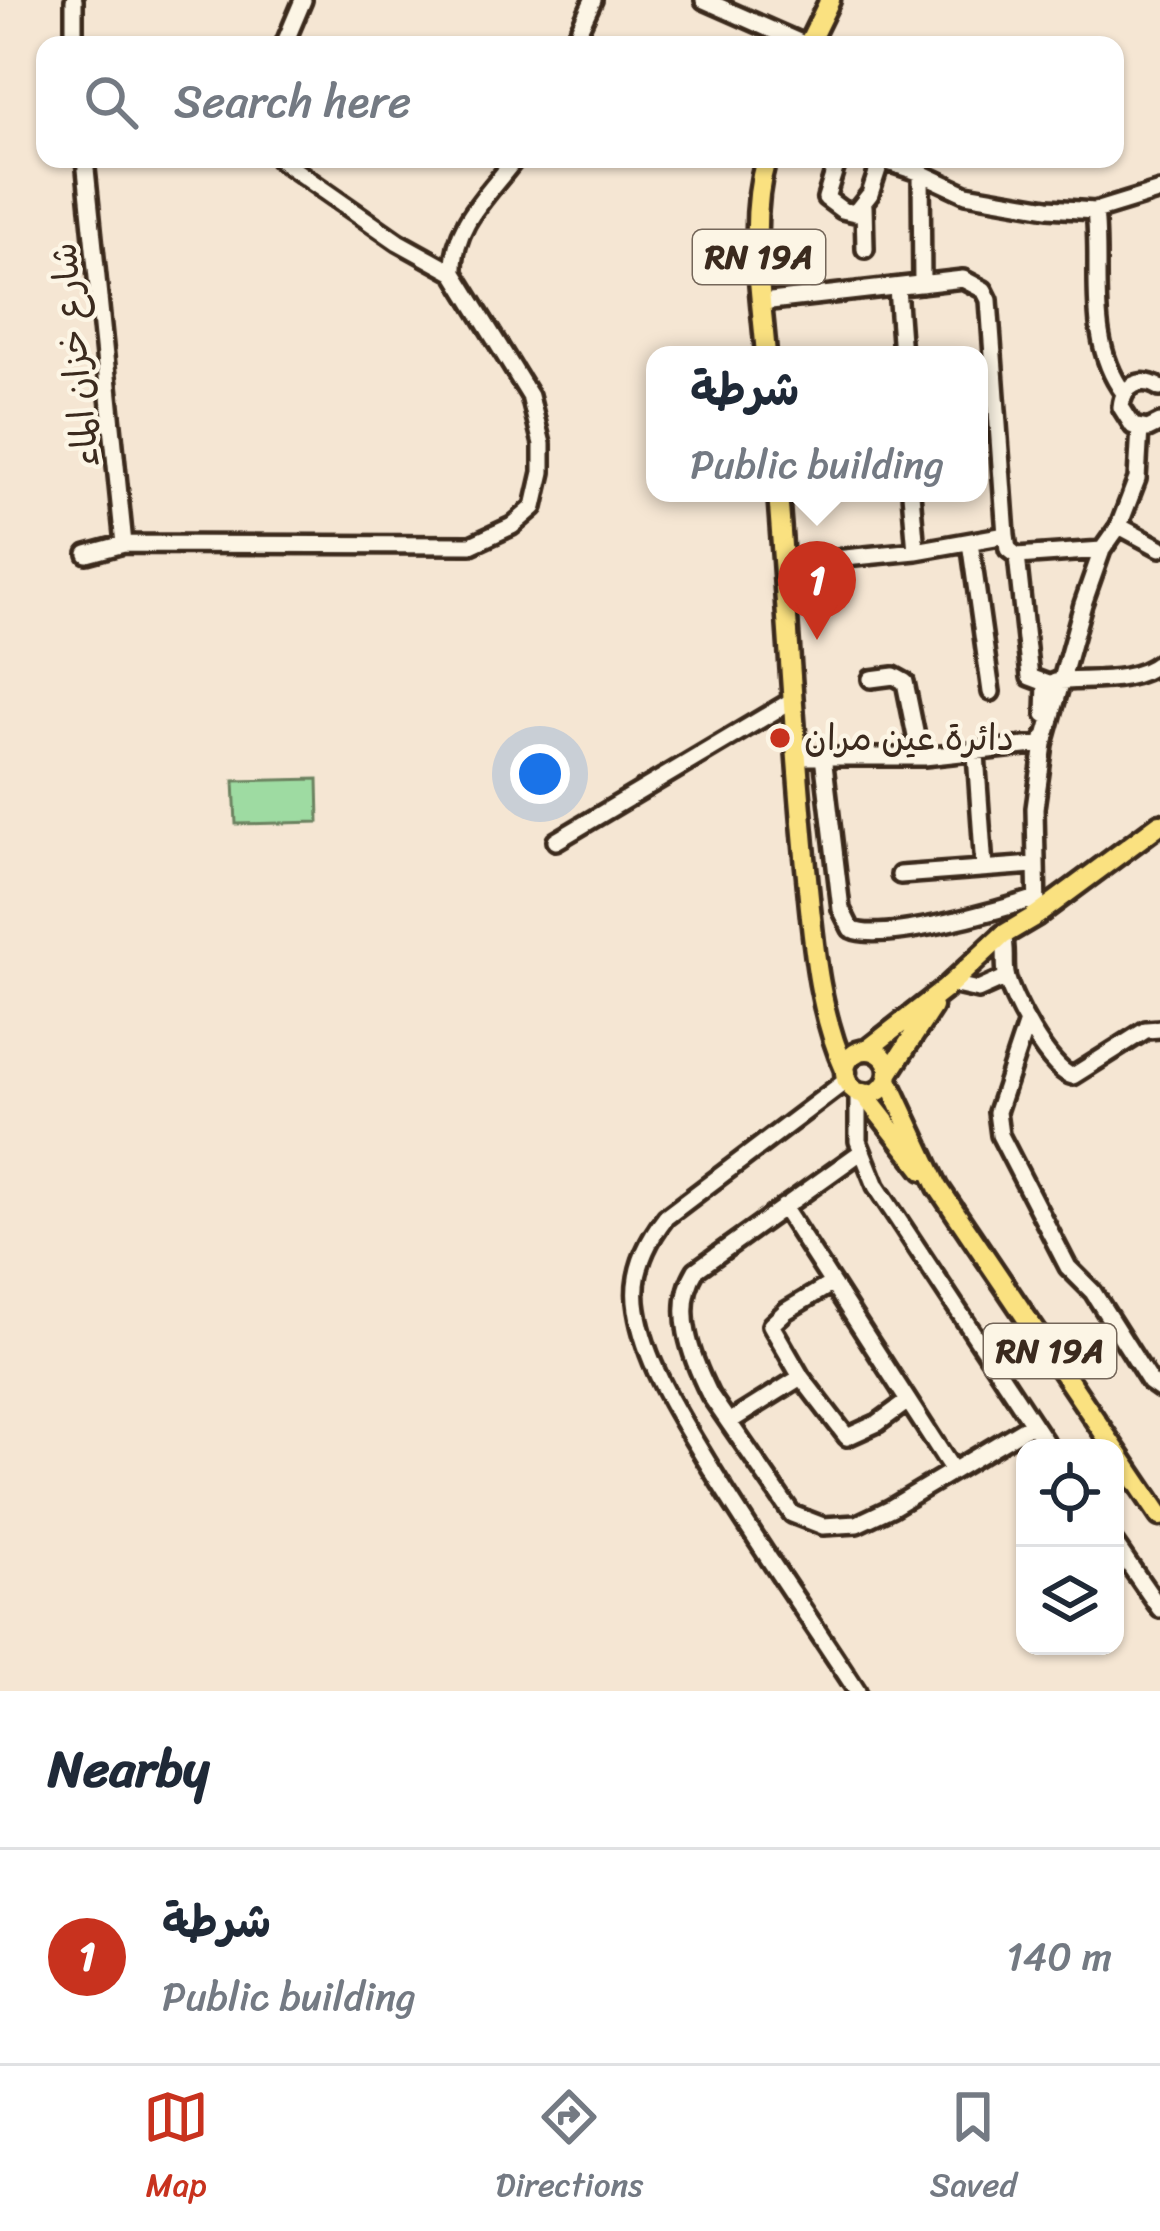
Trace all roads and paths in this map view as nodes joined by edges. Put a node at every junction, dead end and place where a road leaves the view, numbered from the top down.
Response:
1 (74, 0) edge
2 (303, 0) edge
3 (592, 0) edge
4 (704, 0) edge
5 (830, 0) edge
6 (74, 36) edge
7 (288, 36) edge
8 (576, 36) edge
9 (786, 36) edge
10 (812, 36) edge
11 (87, 168) edge
12 (292, 168) edge
13 (508, 168) edge
14 (763, 168) edge
15 (835, 168) edge
16 (877, 168) edge
17 (906, 168) edge
18 (921, 173) junction
19 (1160, 191) edge
20 (864, 206) junction
21 (1095, 211) junction
22 (865, 250) dead end
23 (454, 273) junction
24 (922, 284) junction
25 (897, 288) junction
26 (762, 302) junction
27 (765, 346) edge
28 (901, 346) edge
29 (1160, 387) edge
30 (1124, 393) junction
31 (1160, 422) edge
32 (1140, 428) junction
33 (779, 502) edge
34 (912, 502) edge
35 (1119, 526) junction
36 (1006, 535) junction
37 (970, 542) junction
38 (124, 544) junction
39 (1160, 548) edge
40 (916, 550) junction
41 (1102, 550) junction
42 (87, 554) dead end
43 (1016, 556) junction
44 (784, 564) junction
45 (1160, 662) edge
46 (871, 679) dead end
47 (1055, 682) junction
48 (991, 692) dead end
49 (793, 700) junction
50 (1044, 744) junction
51 (976, 754) junction
52 (824, 755) junction
53 (920, 756) junction
54 (796, 758) junction
55 (1160, 824) edge
56 (556, 842) dead end
57 (1034, 865) junction
58 (984, 868) junction
59 (900, 875) dead end
60 (1036, 906) junction
61 (1003, 935) junction
62 (1005, 978) junction
63 (948, 987) junction
64 (824, 1006) junction
65 (1026, 1024) junction
66 (1160, 1029) edge
67 (865, 1050) junction
68 (888, 1077) junction
69 (854, 1084) junction
70 (861, 1152) junction
71 (938, 1187) junction
72 (783, 1207) junction
73 (831, 1283) junction
74 (801, 1377) junction
75 (1160, 1389) edge
76 (908, 1401) junction
77 (729, 1422) junction
78 (1032, 1424) junction
79 (1042, 1439) edge
80 (952, 1469) junction
81 (1160, 1516) edge
82 (1117, 1547) edge
83 (1160, 1610) edge
84 (857, 1691) edge

1 - 6 street
2 - 7 street
3 - 8 street
4 - 9 street
5 - 10 main road
11 - 38 street, شارع خزان الماء
12 - 23 street
13 - 23 street
14 - 26 main road, RN 19A
15 - 20 street
16 - 20 street
17 - 18 street
18 - 21 street
18 - 24 street
19 - 21 street
20 - 22 street
21 - 30 street
23 - 38 street
24 - 25 street
24 - 36 street
25 - 26 street
25 - 28 street
26 - 27 main road, RN 19A
29 - 30 street
30 - 32 street
31 - 32 street
32 - 35 street
33 - 44 main road
34 - 40 street
35 - 39 street
35 - 41 street
36 - 37 street
36 - 43 street
37 - 40 street
37 - 48 street
38 - 42 street
40 - 44 street
41 - 43 street
41 - 47 street
43 - 47 street
44 - 49 main road
45 - 47 street
46 - 53 street
47 - 50 street
49 - 54 main road
49 - 56 street
50 - 51 street
50 - 57 street
51 - 53 street
51 - 58 street
52 - 53 street
52 - 54 street
52 - 60 street
54 - 64 main road
55 - 60 main road
57 - 58 street
57 - 60 street
58 - 59 street
60 - 61 main road
61 - 62 street
61 - 63 main road
62 - 63 street
62 - 65 street
63 - 67 main road
63 - 68 main road
64 - 67 main road
64 - 69 main road
65 - 66 street
65 - 75 street
67 - 68 main road
67 - 69 main road
68 - 69 main road
68 - 71 main road
69 - 70 street
69 - 71 main road
69 - 84 street
70 - 72 street
70 - 78 street
71 - 81 main road, RN 19A
72 - 73 street
72 - 77 street
73 - 74 street
73 - 76 street
74 - 76 street
74 - 77 street
76 - 80 street
77 - 80 street
78 - 79 street
78 - 80 street
82 - 83 street

